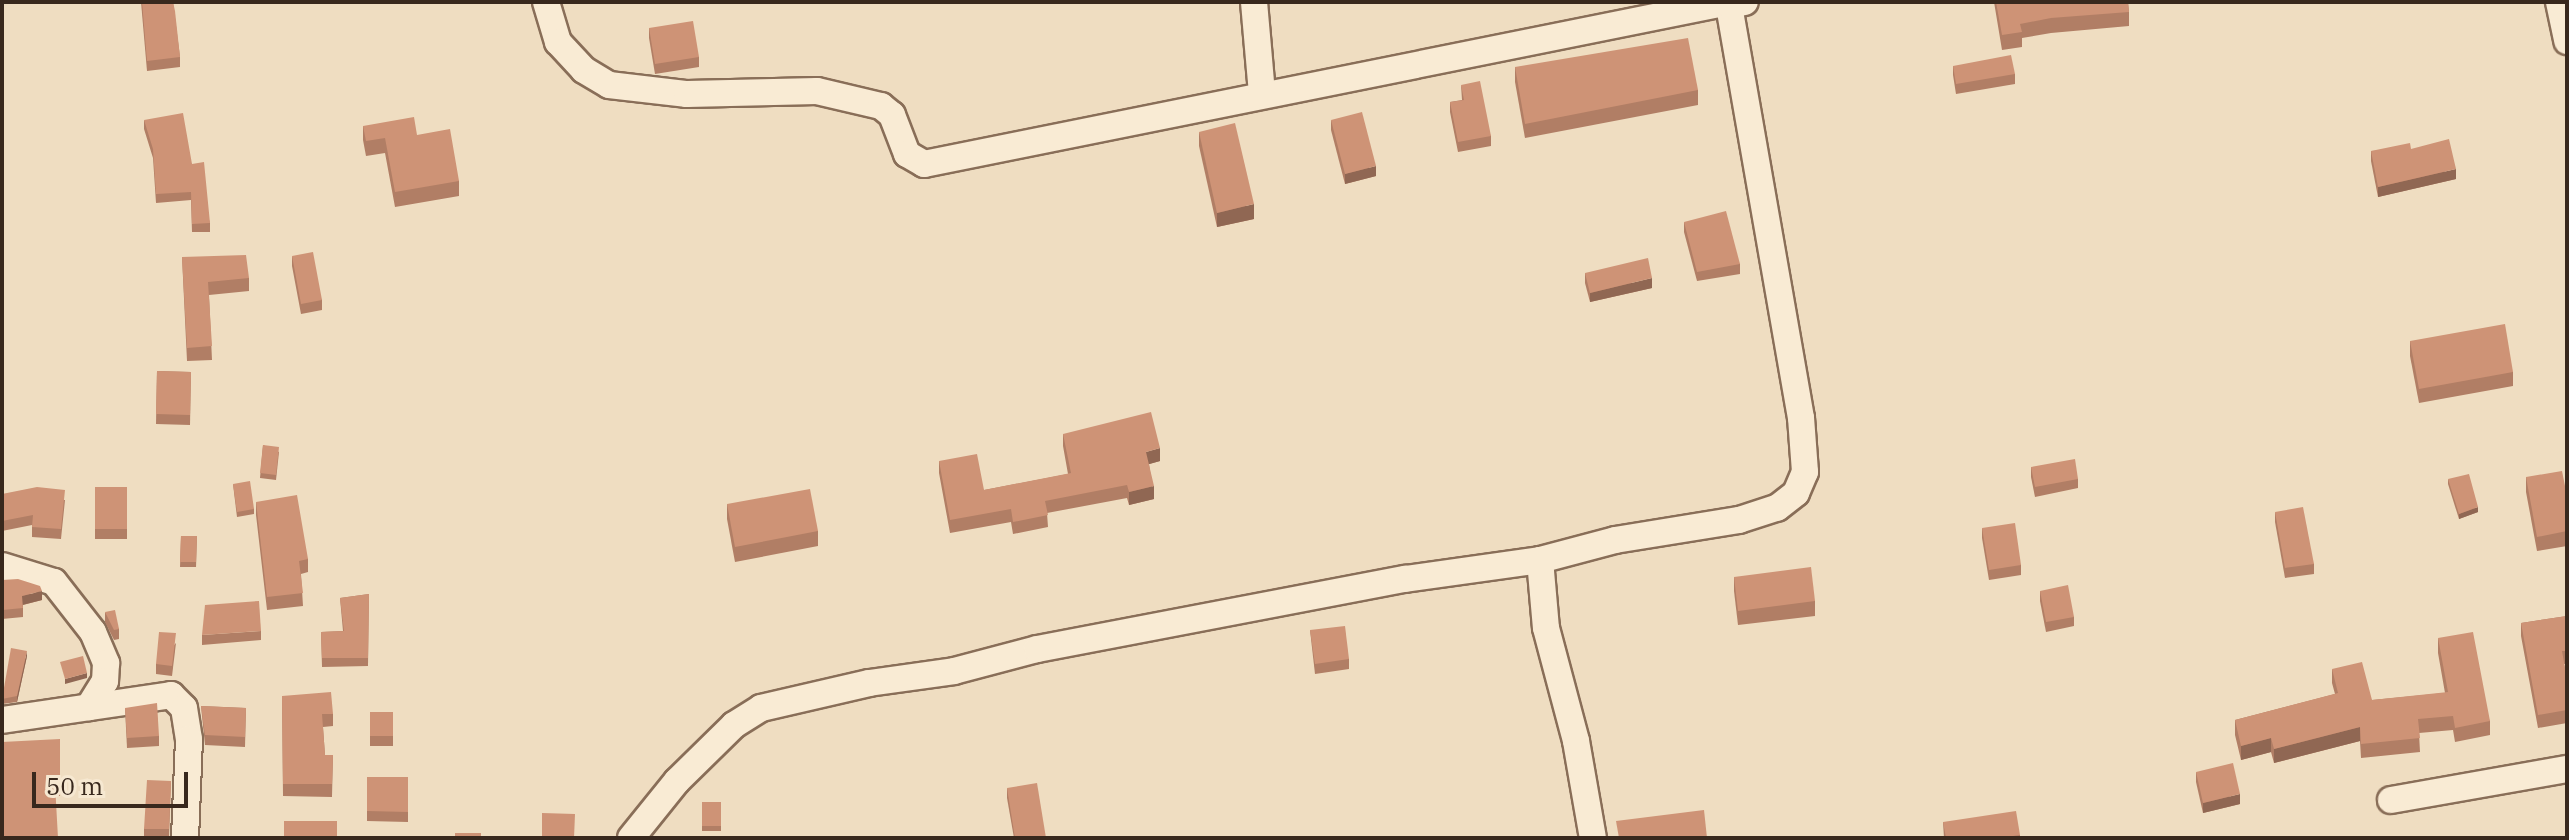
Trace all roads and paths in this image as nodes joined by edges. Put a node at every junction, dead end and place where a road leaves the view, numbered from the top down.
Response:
1 (546, 2) edge
2 (1254, 2) edge
3 (2559, 2) edge
4 (1734, 3) edge
5 (2567, 41) edge
6 (1262, 93) junction
7 (1540, 560) junction
8 (2, 566) edge
9 (89, 707) junction
10 (2, 720) edge
11 (2567, 769) edge
12 (2391, 800) dead end
13 (185, 838) edge
14 (631, 838) edge
15 (1593, 838) edge

1 - 6 street
2 - 6 street
3 - 5 street
4 - 6 street
4 - 7 street
7 - 14 street
7 - 15 street
8 - 9 street
9 - 10 street
9 - 13 street
11 - 12 street

